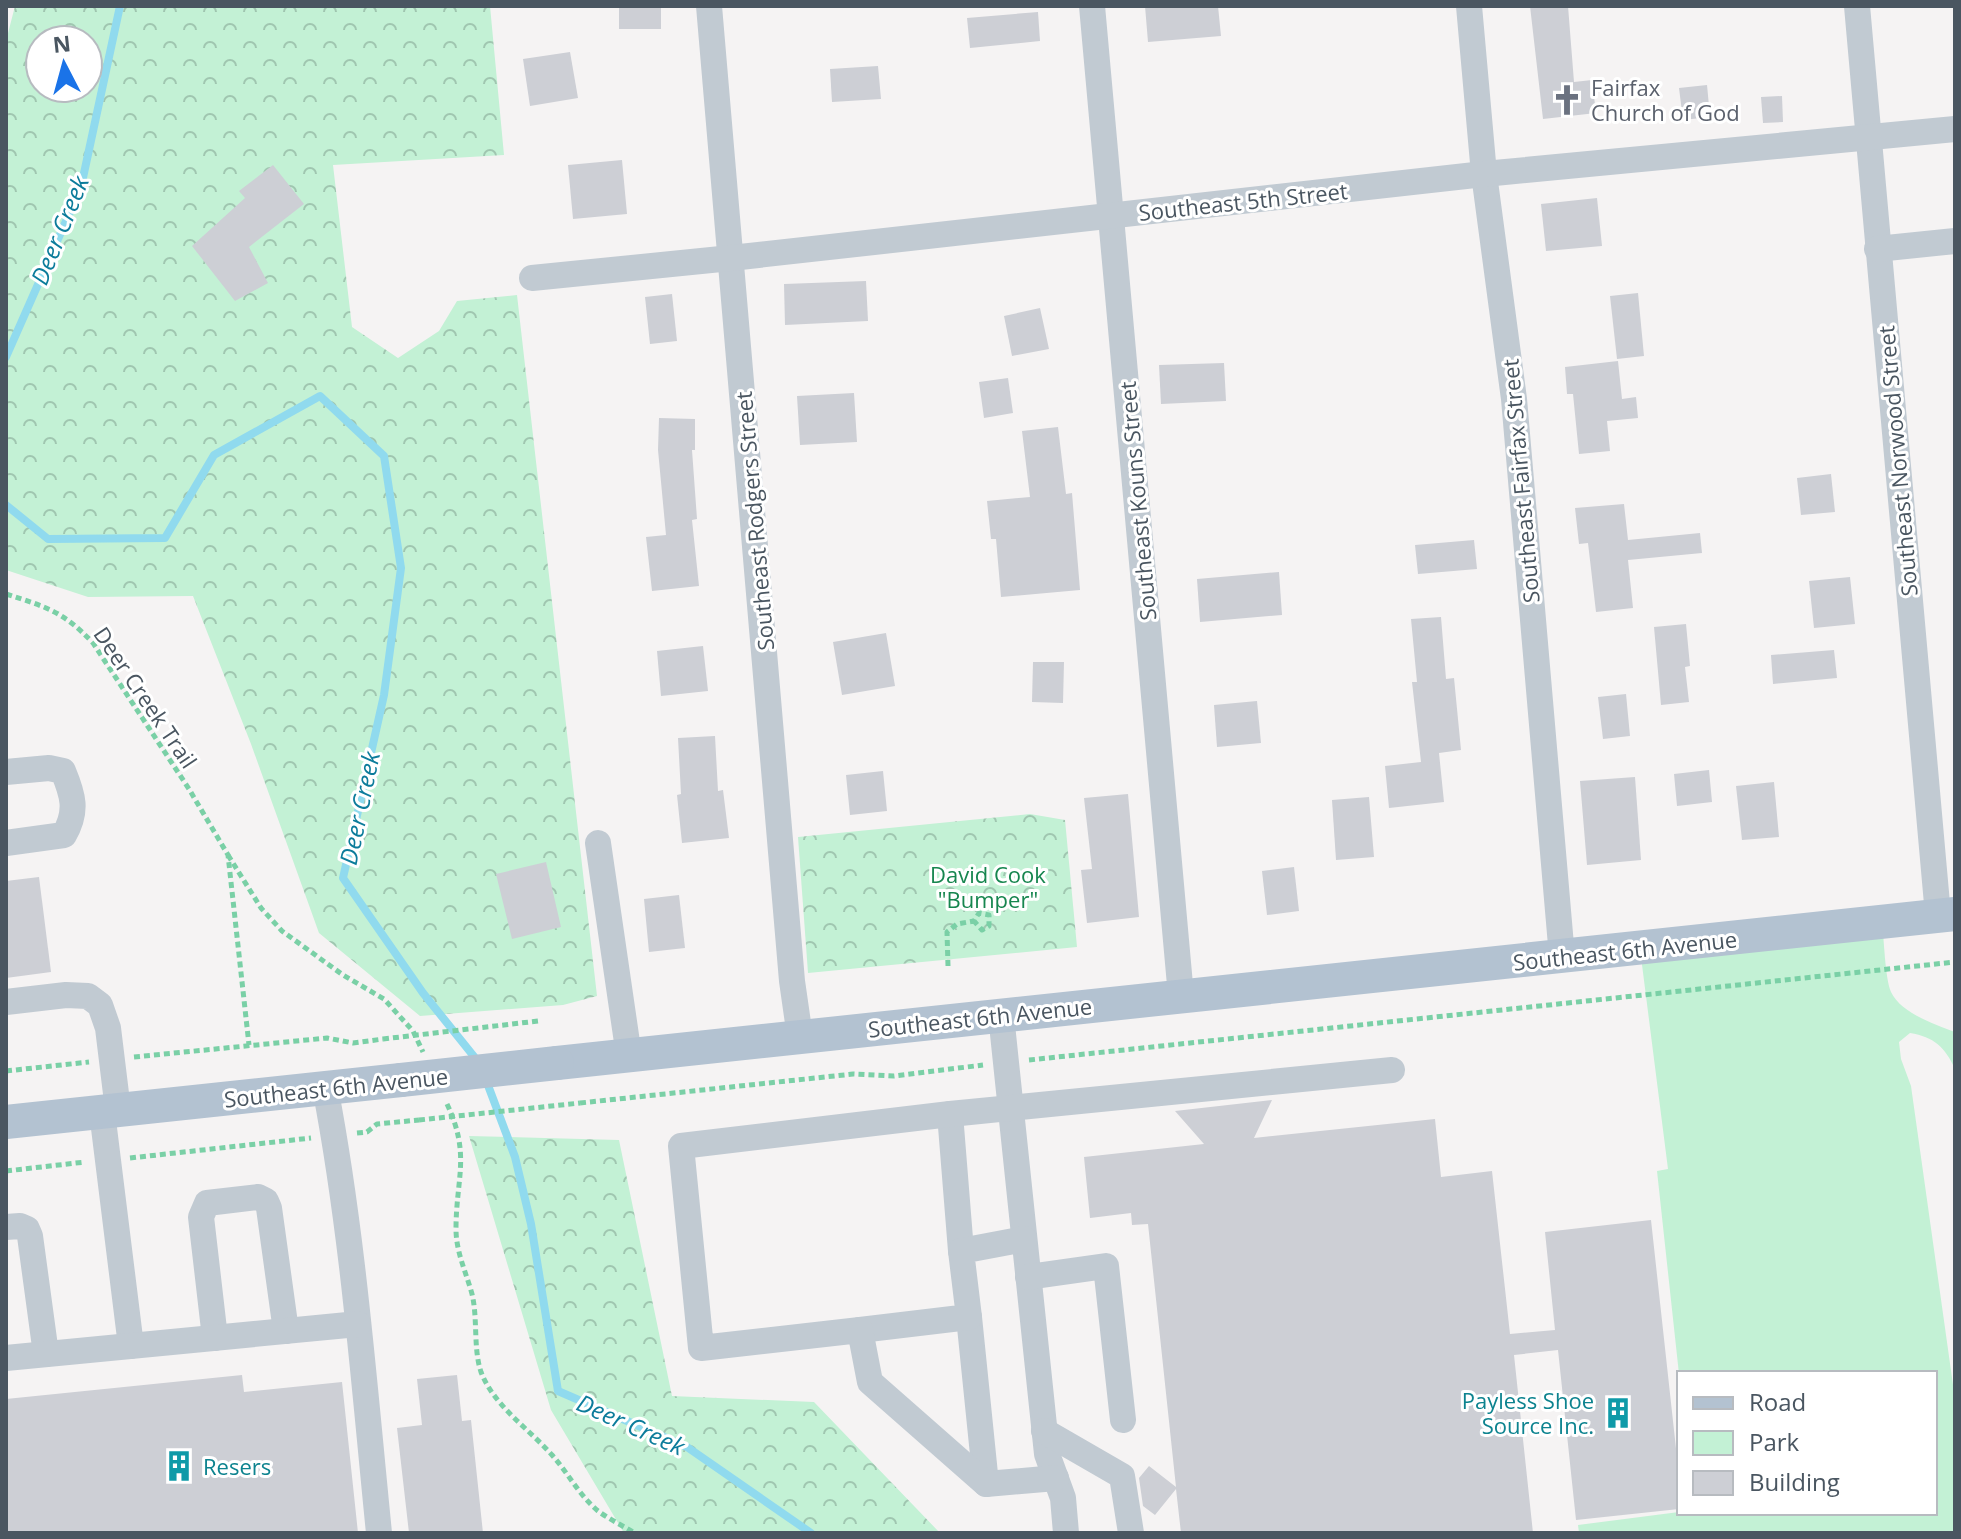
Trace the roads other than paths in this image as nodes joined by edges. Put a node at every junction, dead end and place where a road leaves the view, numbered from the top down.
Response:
1 (709, 6) edge
2 (1092, 6) edge
3 (1469, 6) edge
4 (1857, 6) edge
5 (1955, 129) edge
6 (1867, 138) junction
7 (1484, 174) junction
8 (1112, 215) junction
9 (1955, 241) edge
10 (1877, 249) junction
11 (731, 258) junction
12 (532, 278) dead end
13 (6, 772) edge
14 (6, 843) edge
15 (598, 843) dead end
16 (1947, 914) edge
17 (1562, 957) junction
18 (1181, 996) junction
19 (6, 1002) edge
20 (1001, 1015) junction
21 (800, 1037) junction
22 (629, 1056) junction
23 (1392, 1070) dead end
24 (325, 1087) junction
25 (1011, 1110) junction
26 (110, 1111) junction
27 (950, 1114) junction
28 (6, 1122) edge
29 (6, 1227) edge
30 (1024, 1239) junction
31 (961, 1251) junction
32 (1028, 1277) junction
33 (969, 1317) junction
34 (358, 1324) junction
35 (860, 1330) junction
36 (286, 1331) junction
37 (215, 1338) junction
38 (131, 1346) junction
39 (46, 1354) junction
40 (6, 1358) edge
41 (1123, 1420) dead end
42 (1044, 1431) junction
43 (1056, 1478) junction
44 (986, 1484) junction
45 (379, 1533) edge
46 (1066, 1533) edge
47 (1131, 1533) edge

1 - 11 street, Southeast Rodgers Street
2 - 8 street, Southeast Kouns Street
3 - 7 street, Southeast Fairfax Street
4 - 6 street, Southeast Norwood Street
5 - 6 street, Southeast 5th Street
6 - 7 street, Southeast 5th Street
6 - 10 street, Southeast Norwood Street
7 - 8 street, Southeast 5th Street
7 - 17 street, Southeast Fairfax Street
8 - 11 street, Southeast 5th Street
8 - 18 street, Southeast Kouns Street
9 - 10 street
10 - 16 street, Southeast Norwood Street
11 - 12 street, Southeast 5th Street
11 - 21 street, Southeast Rodgers Street
13 - 14 street
15 - 22 street
16 - 17 main road, Southeast 6th Avenue
17 - 18 main road, Southeast 6th Avenue
18 - 20 main road, Southeast 6th Avenue
19 - 26 street
20 - 21 main road, Southeast 6th Avenue
20 - 25 street
21 - 22 main road, Southeast 6th Avenue
22 - 24 main road, Southeast 6th Avenue, bridge
23 - 25 street
24 - 26 main road, Southeast 6th Avenue
24 - 34 street
25 - 27 street
25 - 30 street
26 - 28 main road, Southeast 6th Avenue
26 - 38 street
27 - 31 street
27 - 35 street
29 - 39 street
30 - 31 street
30 - 32 street
31 - 33 street
32 - 41 street
32 - 42 street
33 - 35 street
33 - 44 street
34 - 36 street
34 - 45 street
35 - 44 street
36 - 37 street
36 - 37 street
37 - 38 street
38 - 39 street
39 - 40 street
42 - 43 street
42 - 47 street
43 - 44 street
43 - 46 street

